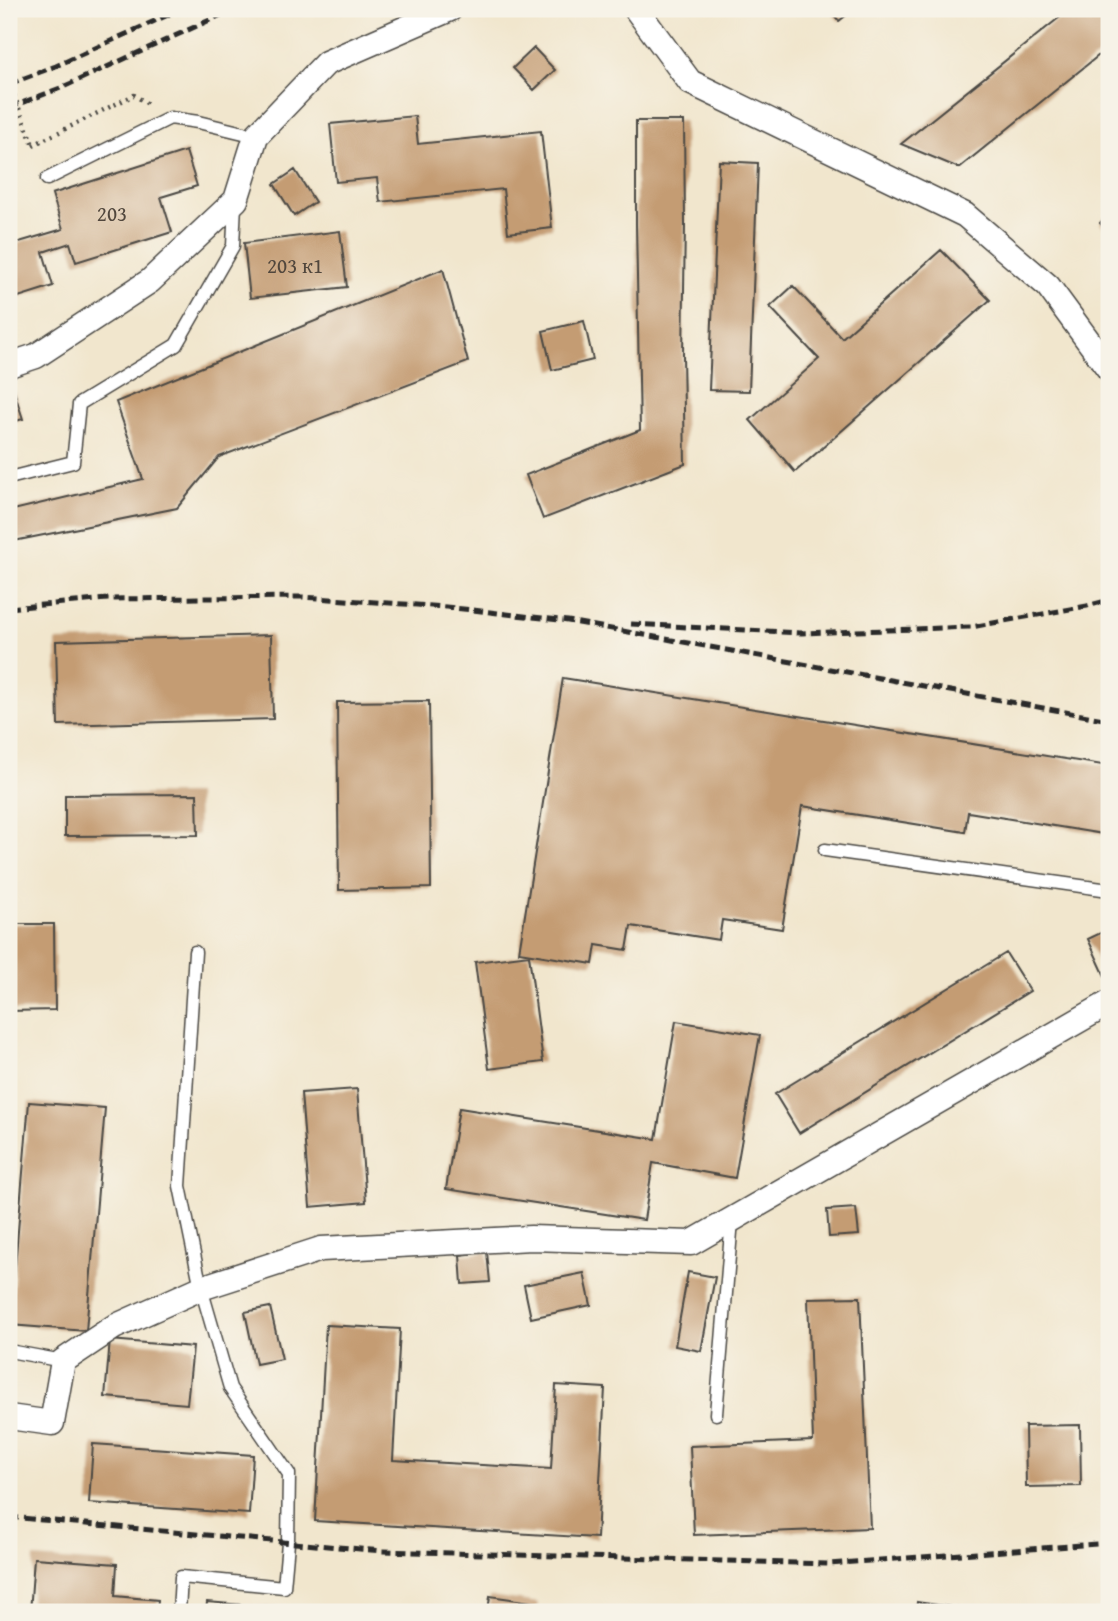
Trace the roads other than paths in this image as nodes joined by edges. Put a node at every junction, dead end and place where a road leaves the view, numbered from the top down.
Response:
1 (450, 9) edge
2 (636, 9) edge
3 (256, 136) junction
4 (47, 179) dead end
5 (236, 200) junction
6 (9, 365) edge
7 (1109, 369) edge
8 (9, 478) edge
9 (825, 850) dead end
10 (1109, 890) edge
11 (195, 952) dead end
12 (1109, 1003) edge
13 (732, 1219) junction
14 (201, 1288) junction
15 (9, 1351) edge
16 (63, 1361) junction
17 (716, 1415) dead end
18 (9, 1417) edge
19 (179, 1612) edge

1 - 3 street
2 - 7 street
3 - 4 lane
3 - 5 street
5 - 6 street
5 - 8 lane
9 - 10 lane
11 - 14 lane
12 - 13 street
13 - 14 street
13 - 17 lane
14 - 16 street
14 - 19 lane
15 - 16 lane
16 - 18 street

